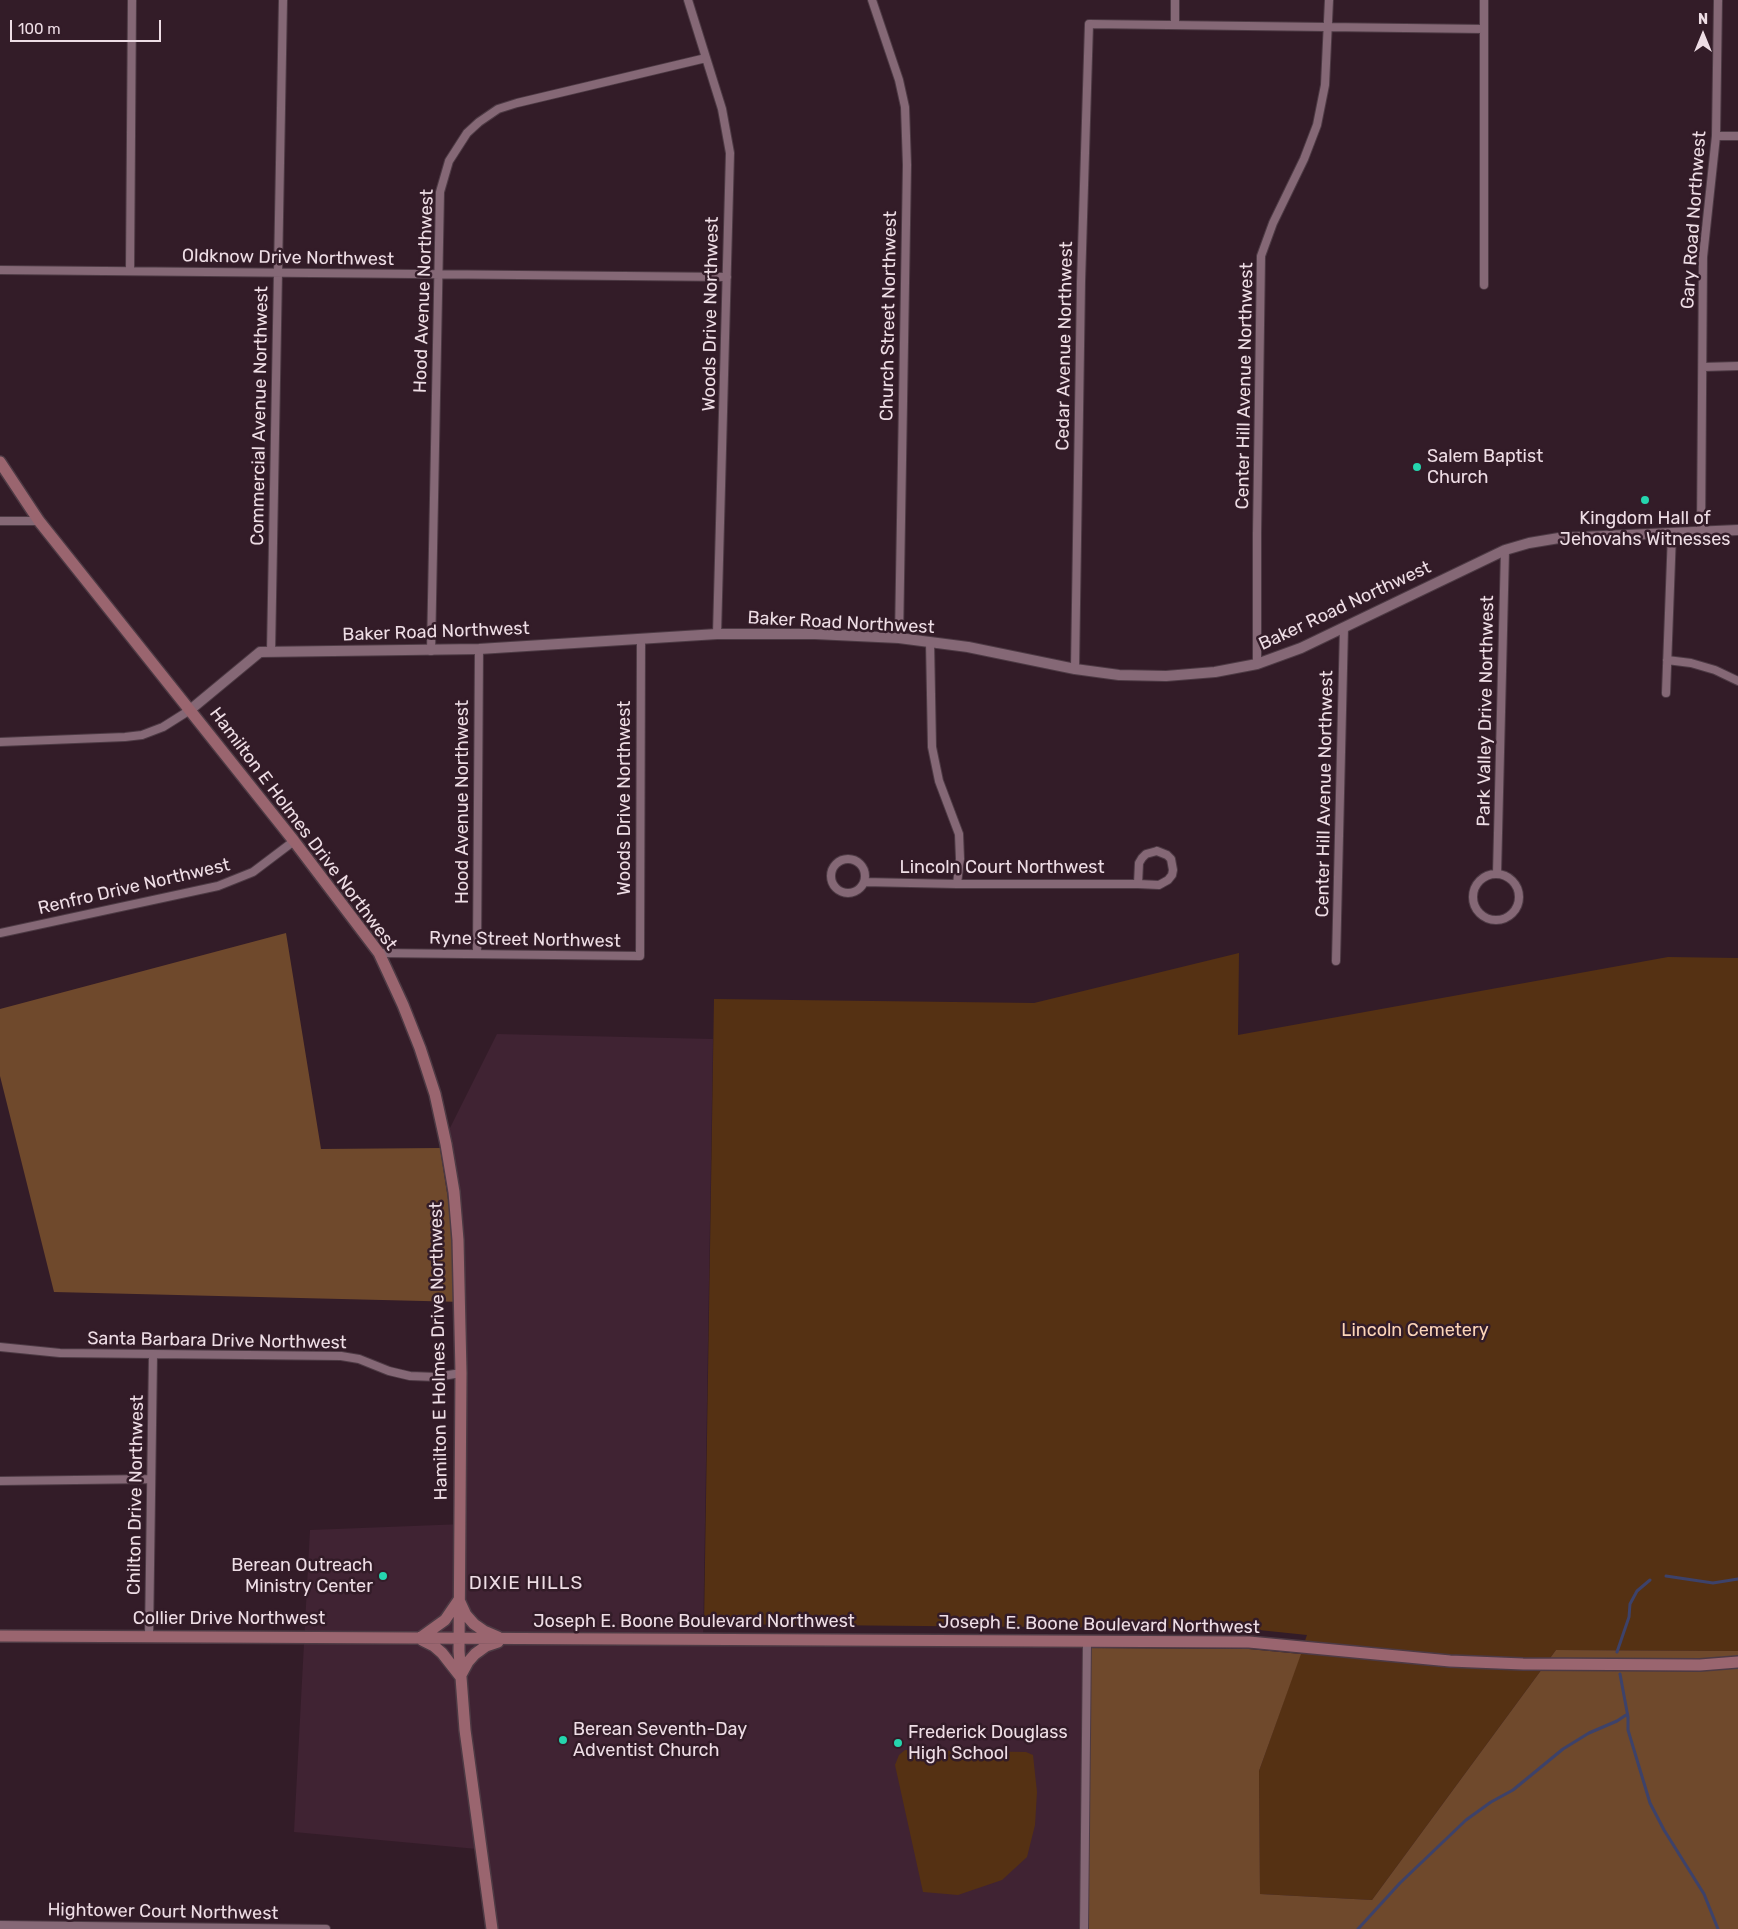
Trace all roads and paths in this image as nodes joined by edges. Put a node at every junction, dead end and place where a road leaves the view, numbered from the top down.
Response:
1 (132, 0) edge
2 (283, 0) edge
3 (688, 0) edge
4 (872, 0) edge
5 (1175, 0) edge
6 (1329, 0) edge
7 (1484, 0) edge
8 (1718, 0) edge
9 (1175, 25) junction
10 (1329, 27) junction
11 (1484, 29) junction
12 (706, 58) junction
13 (1716, 136) junction
14 (1738, 136) edge
15 (0, 270) edge
16 (130, 271) junction
17 (278, 273) junction
18 (438, 275) junction
19 (727, 278) junction
20 (1484, 285) dead end
21 (1703, 366) junction
22 (1738, 366) edge
23 (0, 462) edge
24 (0, 521) edge
25 (39, 521) junction
26 (1738, 530) edge
27 (1672, 533) junction
28 (1701, 533) junction
29 (1506, 550) junction
30 (1344, 627) junction
31 (717, 634) junction
32 (899, 638) junction
33 (641, 639) junction
34 (930, 642) junction
35 (479, 650) junction
36 (431, 651) junction
37 (271, 652) junction
38 (1667, 660) junction
39 (1257, 664) junction
40 (1075, 669) junction
41 (1738, 681) edge
42 (1666, 693) dead end
43 (190, 710) junction
44 (0, 742) edge
45 (294, 841) junction
46 (1497, 874) junction
47 (864, 882) junction
48 (956, 884) junction
49 (1138, 884) junction
50 (0, 933) edge
51 (379, 953) junction
52 (477, 954) junction
53 (640, 956) joint
54 (1336, 960) dead end
55 (0, 1347) edge
56 (153, 1355) junction
57 (461, 1373) junction
58 (151, 1479) junction
59 (0, 1480) edge
60 (459, 1600) junction
61 (0, 1636) edge
62 (149, 1636) junction
63 (418, 1639) junction
64 (458, 1639) junction
65 (504, 1639) junction
66 (1087, 1641) junction
67 (1738, 1662) edge
68 (460, 1676) junction
69 (0, 1925) edge
70 (326, 1929) edge
71 (492, 1929) edge
72 (1084, 1929) edge

1 - 16 street
2 - 17 street, Commercial Avenue Northwest
3 - 12 street, Woods Drive Northwest
4 - 32 street, Church Street Northwest
5 - 9 street
6 - 10 street, Center Hill Avenue Northwest
7 - 11 street
8 - 13 street, Gary Road Northwest
9 - 10 street
9 - 40 street, Cedar Avenue Northwest
10 - 11 street
10 - 39 street, Center Hill Avenue Northwest
11 - 20 street
12 - 18 street, Hood Avenue Northwest
12 - 19 street, Woods Drive Northwest
13 - 14 street
13 - 21 street, Gary Road Northwest
15 - 16 street, Oldknow Drive Northwest
16 - 17 street, Oldknow Drive Northwest
17 - 18 street, Oldknow Drive Northwest
17 - 37 street, Commercial Avenue Northwest
18 - 19 street, Oldknow Drive Northwest
18 - 36 street, Hood Avenue Northwest
19 - 31 street, Woods Drive Northwest
21 - 22 street
21 - 28 street, Gary Road Northwest
23 - 25 main road, Hamilton E Holmes Drive Northwest
24 - 25 street
25 - 43 main road, Hamilton E Holmes Drive Northwest
26 - 28 street, Baker Road Northwest
27 - 28 street, Baker Road Northwest
27 - 29 street, Baker Road Northwest
27 - 38 street
29 - 30 street, Baker Road Northwest
29 - 46 street, Park Valley Drive Northwest
30 - 39 street, Baker Road Northwest
30 - 54 street, Center Hill Avenue Northwest
31 - 32 street, Baker Road Northwest
31 - 33 street, Baker Road Northwest
32 - 34 street, Baker Road Northwest
33 - 35 street, Baker Road Northwest
33 - 53 street, Woods Drive Northwest
34 - 40 street, Baker Road Northwest
34 - 48 street
35 - 36 street, Baker Road Northwest
35 - 52 street, Hood Avenue Northwest
36 - 37 street, Baker Road Northwest
37 - 43 street, Baker Road Northwest
38 - 41 street
38 - 42 street
39 - 40 street, Baker Road Northwest
43 - 44 street, Baker Road Northwest
43 - 45 main road, Hamilton E Holmes Drive Northwest
45 - 50 street, Renfro Drive Northwest
45 - 51 main road, Hamilton E Holmes Drive Northwest
46 - 46 street
47 - 47 street
47 - 48 street, Lincoln Court Northwest
48 - 49 street, Lincoln Court Northwest
49 - 49 street
51 - 52 street, Ryne Street Northwest
51 - 57 main road, Hamilton E Holmes Drive Northwest
52 - 53 street, Ryne Street Northwest
55 - 56 street, Santa Barbara Drive Northwest
56 - 57 street, Santa Barbara Drive Northwest
56 - 58 street, Chilton Drive Northwest
57 - 60 main road, Hamilton E Holmes Drive Northwest
58 - 59 street
58 - 62 street, Chilton Drive Northwest
60 - 63 main road
60 - 64 main road, Hamilton E Holmes Drive Northwest
60 - 65 main road
61 - 62 main road, Collier Drive Northwest
62 - 63 main road, Collier Drive Northwest
63 - 64 main road, Collier Drive Northwest
63 - 68 main road
64 - 65 main road, Joseph E. Boone Boulevard Northwest
64 - 68 main road, Hamilton E Holmes Drive Northwest
65 - 66 main road, Joseph E. Boone Boulevard Northwest
65 - 68 main road
66 - 67 main road, Joseph E. Boone Boulevard Northwest
66 - 72 street
68 - 71 main road, Hamilton E Holmes Drive Northwest
69 - 70 street, Hightower Court Northwest

